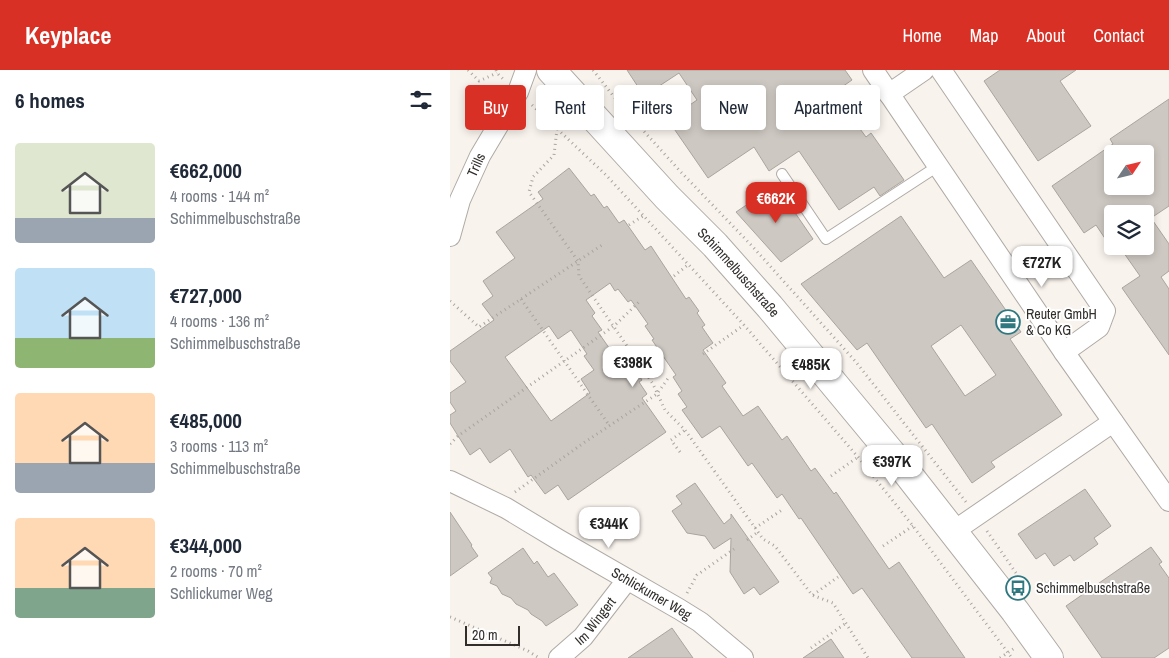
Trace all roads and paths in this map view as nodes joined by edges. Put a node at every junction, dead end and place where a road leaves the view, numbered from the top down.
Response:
1 (468, 70) edge
2 (526, 70) edge
3 (551, 70) edge
4 (873, 70) edge
5 (924, 70) edge
6 (941, 70) edge
7 (496, 71) edge
8 (511, 85) edge
9 (521, 85) edge
10 (889, 94) junction
11 (526, 100) edge
12 (536, 109) edge
13 (495, 130) edge
14 (557, 130) edge
15 (558, 130) edge
16 (938, 166) junction
17 (782, 174) dead end
18 (455, 198) edge
19 (642, 216) junction
20 (629, 225) dead end
21 (450, 236) edge
22 (602, 244) dead end
23 (578, 261) junction
24 (689, 264) junction
25 (674, 276) dead end
26 (521, 299) junction
27 (450, 301) edge
28 (639, 302) dead end
29 (744, 325) junction
30 (614, 326) junction
31 (1064, 352) junction
32 (704, 354) dead end
33 (564, 361) junction
34 (669, 377) dead end
35 (657, 394) junction
36 (1113, 422) junction
37 (609, 425) junction
38 (685, 430) junction
39 (450, 444) edge
40 (680, 452) dead end
41 (858, 457) junction
42 (831, 476) dead end
43 (450, 481) edge
44 (1169, 501) edge
45 (506, 508) junction
46 (782, 510) dead end
47 (913, 526) junction
48 (755, 528) junction
49 (954, 531) junction
50 (758, 532) junction
51 (747, 540) dead end
52 (883, 546) dead end
53 (734, 549) dead end
54 (697, 575) dead end
55 (838, 577) dead end
56 (627, 580) junction
57 (812, 595) junction
58 (450, 617) edge
59 (846, 623) junction
60 (811, 648) dead end
61 (539, 658) edge
62 (559, 658) edge
63 (743, 658) edge
64 (868, 658) edge
65 (1012, 658) edge
66 (1049, 658) edge

1 - 7 path
2 - 9 street, Trills
3 - 49 main road, Schimmelbuschstraße
4 - 10 street
5 - 10 street
6 - 31 street
7 - 8 path
10 - 16 street
11 - 12 path
13 - 18 street, Trills
14 - 23 path
15 - 19 path
16 - 17 lane
16 - 31 street
18 - 21 street, Trills
19 - 20 path
19 - 24 path
22 - 23 path
23 - 26 path
23 - 30 path
24 - 25 path
24 - 29 path
26 - 27 path
26 - 33 path
28 - 30 path
29 - 32 path
29 - 41 path
30 - 33 path
30 - 35 path
31 - 36 street
33 - 37 path
33 - 39 path
34 - 35 path
35 - 37 path
35 - 38 path
36 - 44 street
36 - 49 street
37 - 45 path
38 - 40 path
38 - 48 path
41 - 42 path
41 - 47 path
43 - 45 street, Schlickumer Weg
45 - 56 street, Schlickumer Weg
46 - 48 path
47 - 52 path
47 - 65 path
48 - 50 path
49 - 66 main road, Schimmelbuschstraße
50 - 51 path
50 - 57 path
53 - 54 path
55 - 57 path
56 - 62 street, Im Wingert
56 - 63 street, Schlickumer Weg
57 - 59 path
58 - 61 path
59 - 60 path
59 - 64 path

